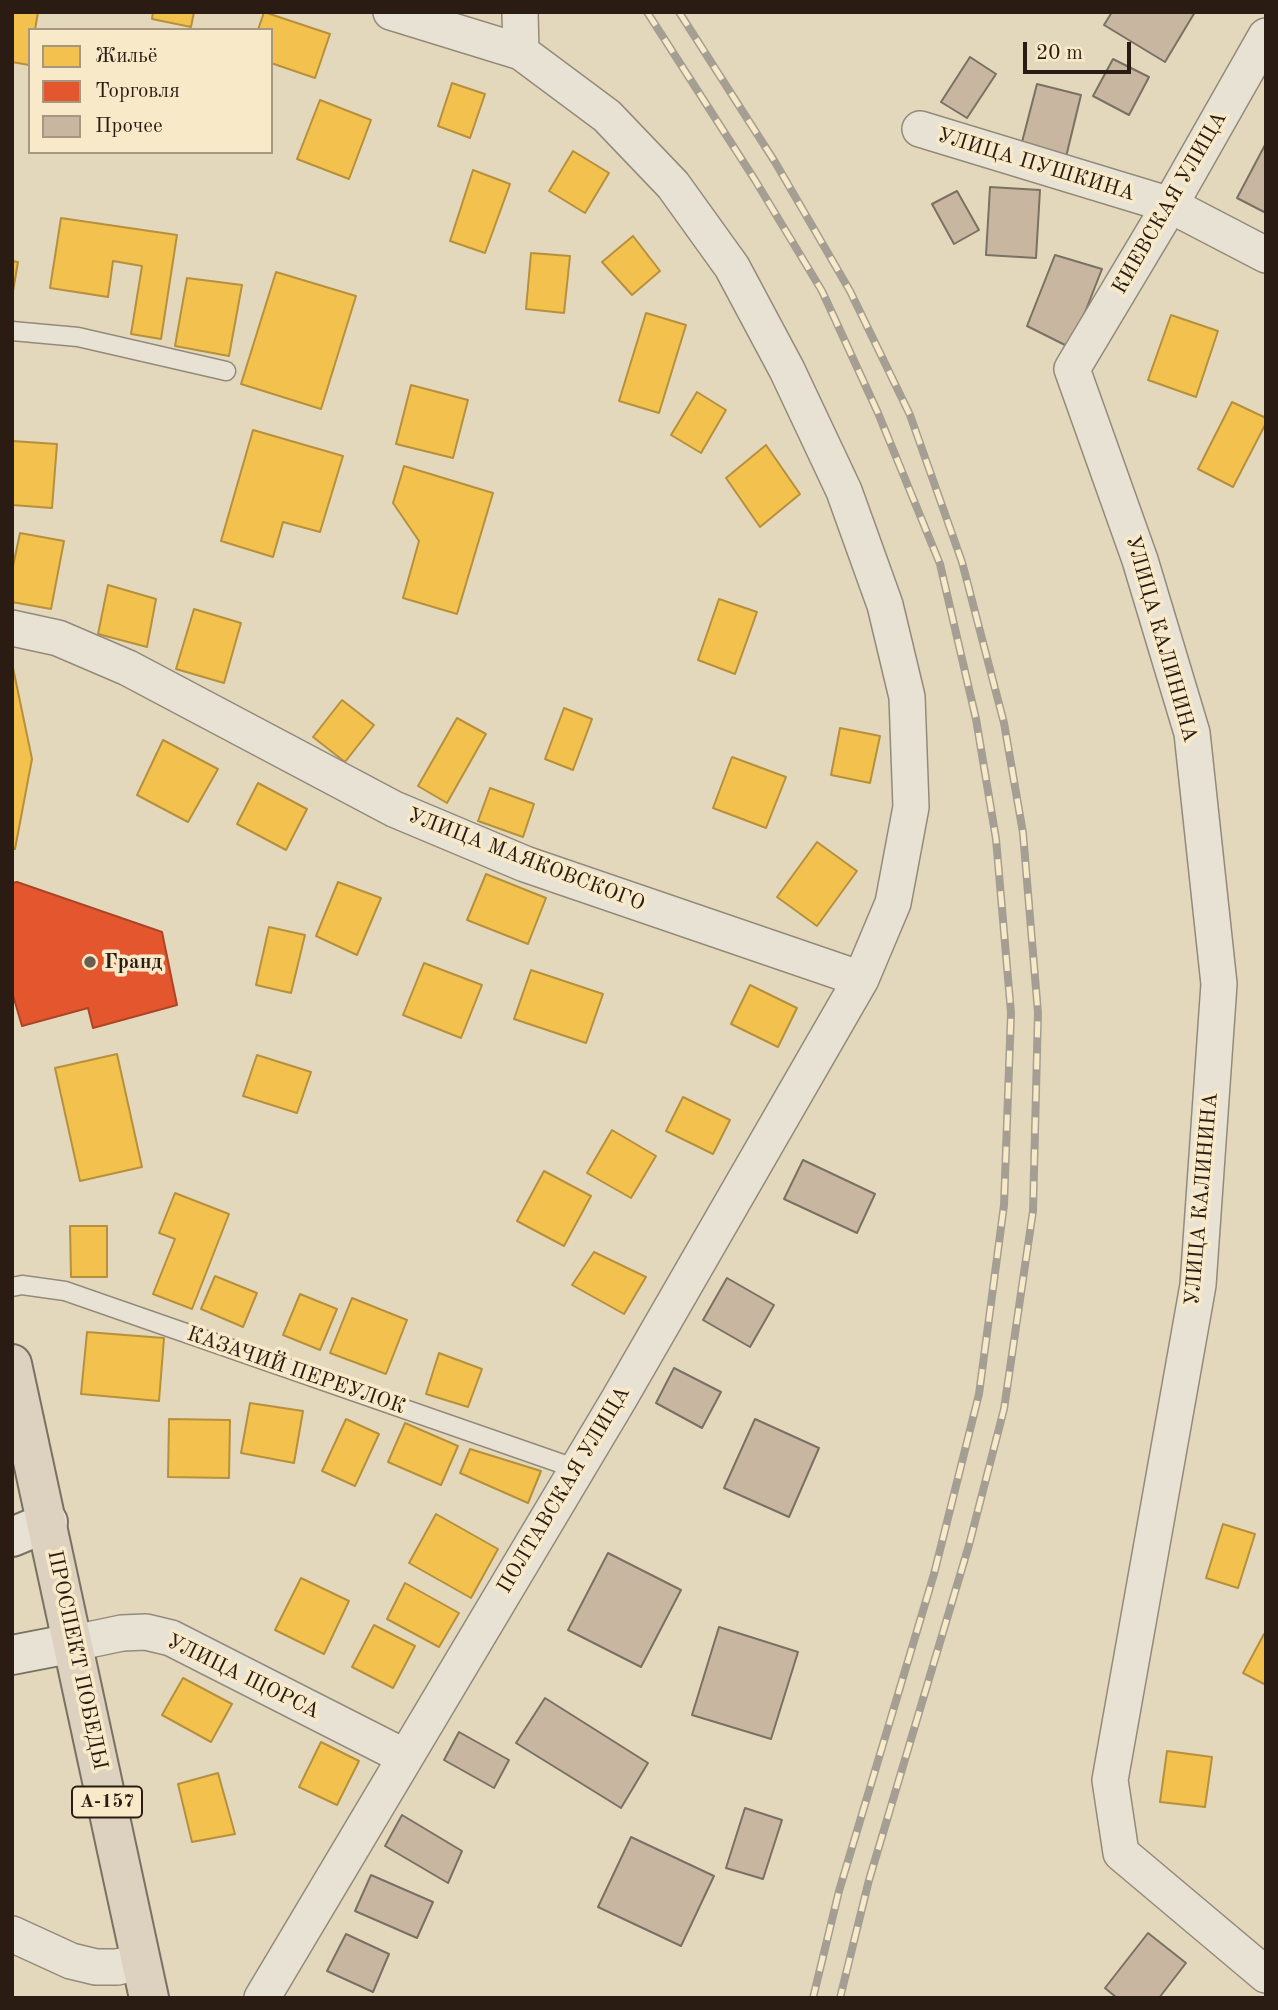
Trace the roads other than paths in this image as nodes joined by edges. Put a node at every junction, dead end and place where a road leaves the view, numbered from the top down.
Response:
1 (391, 12) edge
2 (520, 12) edge
3 (1266, 36) edge
4 (521, 52) junction
5 (920, 129) dead end
6 (1170, 205) junction
7 (1266, 255) edge
8 (12, 331) edge
9 (1072, 369) joint
10 (226, 371) dead end
11 (12, 628) edge
12 (861, 979) junction
13 (12, 1287) edge
14 (12, 1364) edge
15 (577, 1469) junction
16 (48, 1522) junction
17 (12, 1537) edge
18 (74, 1643) junction
19 (12, 1655) edge
20 (405, 1757) junction
21 (12, 1934) edge
22 (1266, 1975) edge
23 (145, 1980) edge
24 (262, 1998) edge

1 - 4 street, ПОЛТАВСКАЯ УЛИЦА
2 - 4 street
3 - 6 street, КИЕВСКАЯ УЛИЦА
4 - 12 street, ПОЛТАВСКАЯ УЛИЦА
5 - 6 street, УЛИЦА ПУШКИНА
6 - 7 street, УЛИЦА ПУШКИНА
6 - 9 street, КИЕВСКАЯ УЛИЦА
8 - 10 lane
9 - 22 street, УЛИЦА КАЛИНИНА
11 - 12 street, УЛИЦА МАЯКОВСКОГО
12 - 15 street, ПОЛТАВСКАЯ УЛИЦА
13 - 15 lane, КАЗАЧИЙ ПЕРЕУЛОК
14 - 16 main road, ПРОСПЕКТ ПОБЕДЫ / А-157
15 - 20 street, ПОЛТАВСКАЯ УЛИЦА
16 - 17 main road
16 - 18 main road, ПРОСПЕКТ ПОБЕДЫ / А-157
18 - 19 main road
18 - 20 street, УЛИЦА ЩОРСА
18 - 23 main road, ПРОСПЕКТ ПОБЕДЫ / А-157
20 - 24 street, ПОЛТАВСКАЯ УЛИЦА
21 - 23 street

